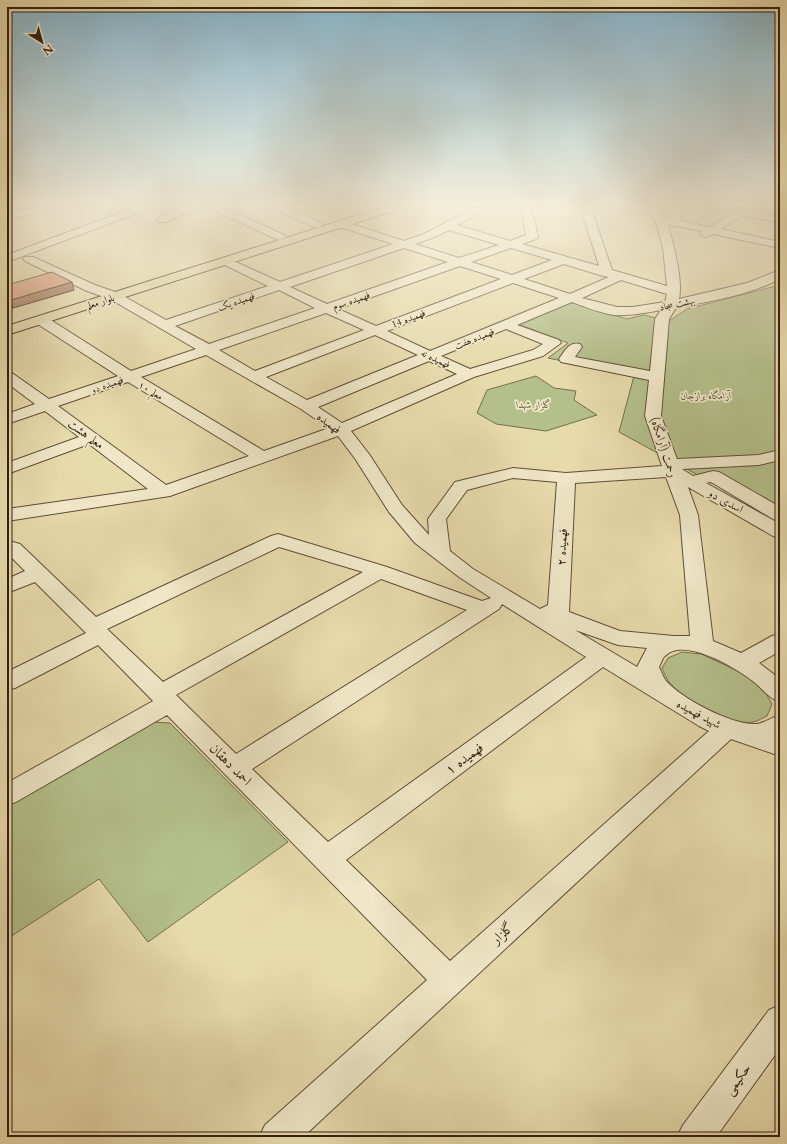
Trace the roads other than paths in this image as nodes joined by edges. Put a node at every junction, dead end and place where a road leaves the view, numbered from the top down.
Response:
1 (33, 259) edge
2 (213, 259) edge
3 (230, 259) edge
4 (355, 259) edge
5 (451, 259) edge
6 (467, 259) edge
7 (607, 259) edge
8 (670, 259) edge
9 (563, 260) joint
10 (225, 261) junction
11 (459, 262) junction
12 (613, 274) junction
13 (778, 277) edge
14 (512, 279) junction
15 (278, 285) junction
16 (109, 294) junction
17 (571, 298) junction
18 (673, 299) junction
19 (328, 308) junction
20 (41, 320) junction
21 (7, 322) edge
22 (164, 325) junction
23 (506, 325) junction
24 (375, 330) junction
25 (7, 331) edge
26 (575, 347) dead end
27 (208, 350) junction
28 (430, 356) junction
29 (469, 374) junction
30 (7, 376) edge
31 (254, 376) junction
32 (130, 377) junction
33 (656, 377) junction
34 (47, 405) junction
35 (306, 406) junction
36 (7, 419) edge
37 (341, 429) junction
38 (91, 438) junction
39 (780, 455) edge
40 (263, 457) junction
41 (671, 468) junction
42 (7, 469) edge
43 (566, 478) junction
44 (691, 482) junction
45 (164, 492) junction
46 (7, 515) edge
47 (780, 515) edge
48 (780, 532) edge
49 (12, 548) dead end
50 (440, 552) junction
51 (380, 571) junction
52 (38, 573) junction
53 (7, 587) edge
54 (505, 596) junction
55 (484, 609) junction
56 (558, 616) junction
57 (96, 631) junction
58 (780, 641) edge
59 (677, 643) junction
60 (702, 646) junction
61 (602, 656) junction
62 (742, 662) junction
63 (7, 682) edge
64 (780, 694) edge
65 (165, 699) junction
66 (672, 699) junction
67 (780, 724) edge
68 (729, 729) junction
69 (780, 747) edge
70 (234, 768) junction
71 (7, 795) edge
72 (326, 859) junction
73 (449, 981) junction
74 (778, 1028) edge
75 (277, 1137) edge
76 (695, 1137) edge

1 - 16 street, فهمیده
2 - 16 main road, بلوار معلم
3 - 10 main road, بلوار معلم
4 - 15 street, فهمیده یک
5 - 11 street, بهشت سجاد
6 - 11 street, فهمیده سوم
7 - 12 street
8 - 18 street
9 - 12 street
9 - 14 street, فهمیده 14
10 - 15 street, فهمیده نه
10 - 16 main road, بلوار معلم
11 - 14 street, بهشت سجاد
11 - 19 street, فهمیده سوم
12 - 17 street, فهمیده هفت
12 - 18 street
13 - 18 street, بهشت سجاد
14 - 17 street, بهشت سجاد
14 - 24 street, فهمیده 14
15 - 19 street, فهمیده نه
15 - 22 street, فهمیده یک
16 - 20 main road, بلوار معلم
16 - 21 main road, بلوار معلم
16 - 22 street, فهمیده
17 - 18 street, بهشت سجاد
17 - 23 street, فهمیده هفت
18 - 33 street, رحمت (آرامگاه)
19 - 24 street, فهمیده نه
19 - 27 street, فهمیده سوم
20 - 25 main road, بلوار معلم
20 - 32 street, معلم ۱۰
22 - 27 street, فهمیده
23 - 28 street, فهمیده هفت
23 - 29 street
24 - 28 street, فهمیده نه
24 - 31 street, فهمیده 14
26 - 33 street
27 - 31 street, فهمیده
27 - 32 street, فهمیده دو
28 - 29 street, فهمیده نه
28 - 35 street, فهمیده هفت
29 - 37 street, فهمیده نه
30 - 34 street, معلم هشت
31 - 35 street, فهمیده
32 - 34 street, فهمیده دو
32 - 40 street, معلم ۱۰
33 - 41 street, رحمت (آرامگاه)
34 - 36 street, فهمیده دو
34 - 38 street, معلم هشت
35 - 37 street, فهمیده
37 - 40 street, فهمیده نه
37 - 50 street, فهمیده
38 - 42 street
38 - 45 street, معلم هشت
39 - 41 street
40 - 45 street, فهمیده نه
41 - 43 street
41 - 44 street, اسدی دو
41 - 60 street, رحمت (آرامگاه)
43 - 50 street
43 - 56 street, فهمیده ۲
44 - 47 street
44 - 48 street, اسدی دو
45 - 46 street, فهمیده نه
49 - 52 street, احمد دهقان
50 - 54 street, فهمیده
51 - 55 street
51 - 57 street
51 - 65 street
52 - 53 street
52 - 57 street, احمد دهقان
54 - 55 street
54 - 56 street
54 - 61 street
55 - 70 street
56 - 59 street
57 - 63 street
57 - 65 street, احمد دهقان
58 - 62 street
59 - 60 street, شهید فهمیده
59 - 66 street, شهید فهمیده
60 - 62 street, شهید فهمیده
61 - 66 street
61 - 72 street, فهمیده ۱
62 - 64 street, شهید فهمیده
65 - 70 street, احمد دهقان
65 - 71 street
66 - 68 street, شهید فهمیده
67 - 68 street, شهید فهمیده
68 - 69 street
68 - 73 street, گلزار
70 - 72 street, احمد دهقان
72 - 73 street, احمد دهقان
73 - 75 street, گلزار
74 - 76 street, حکیمی

